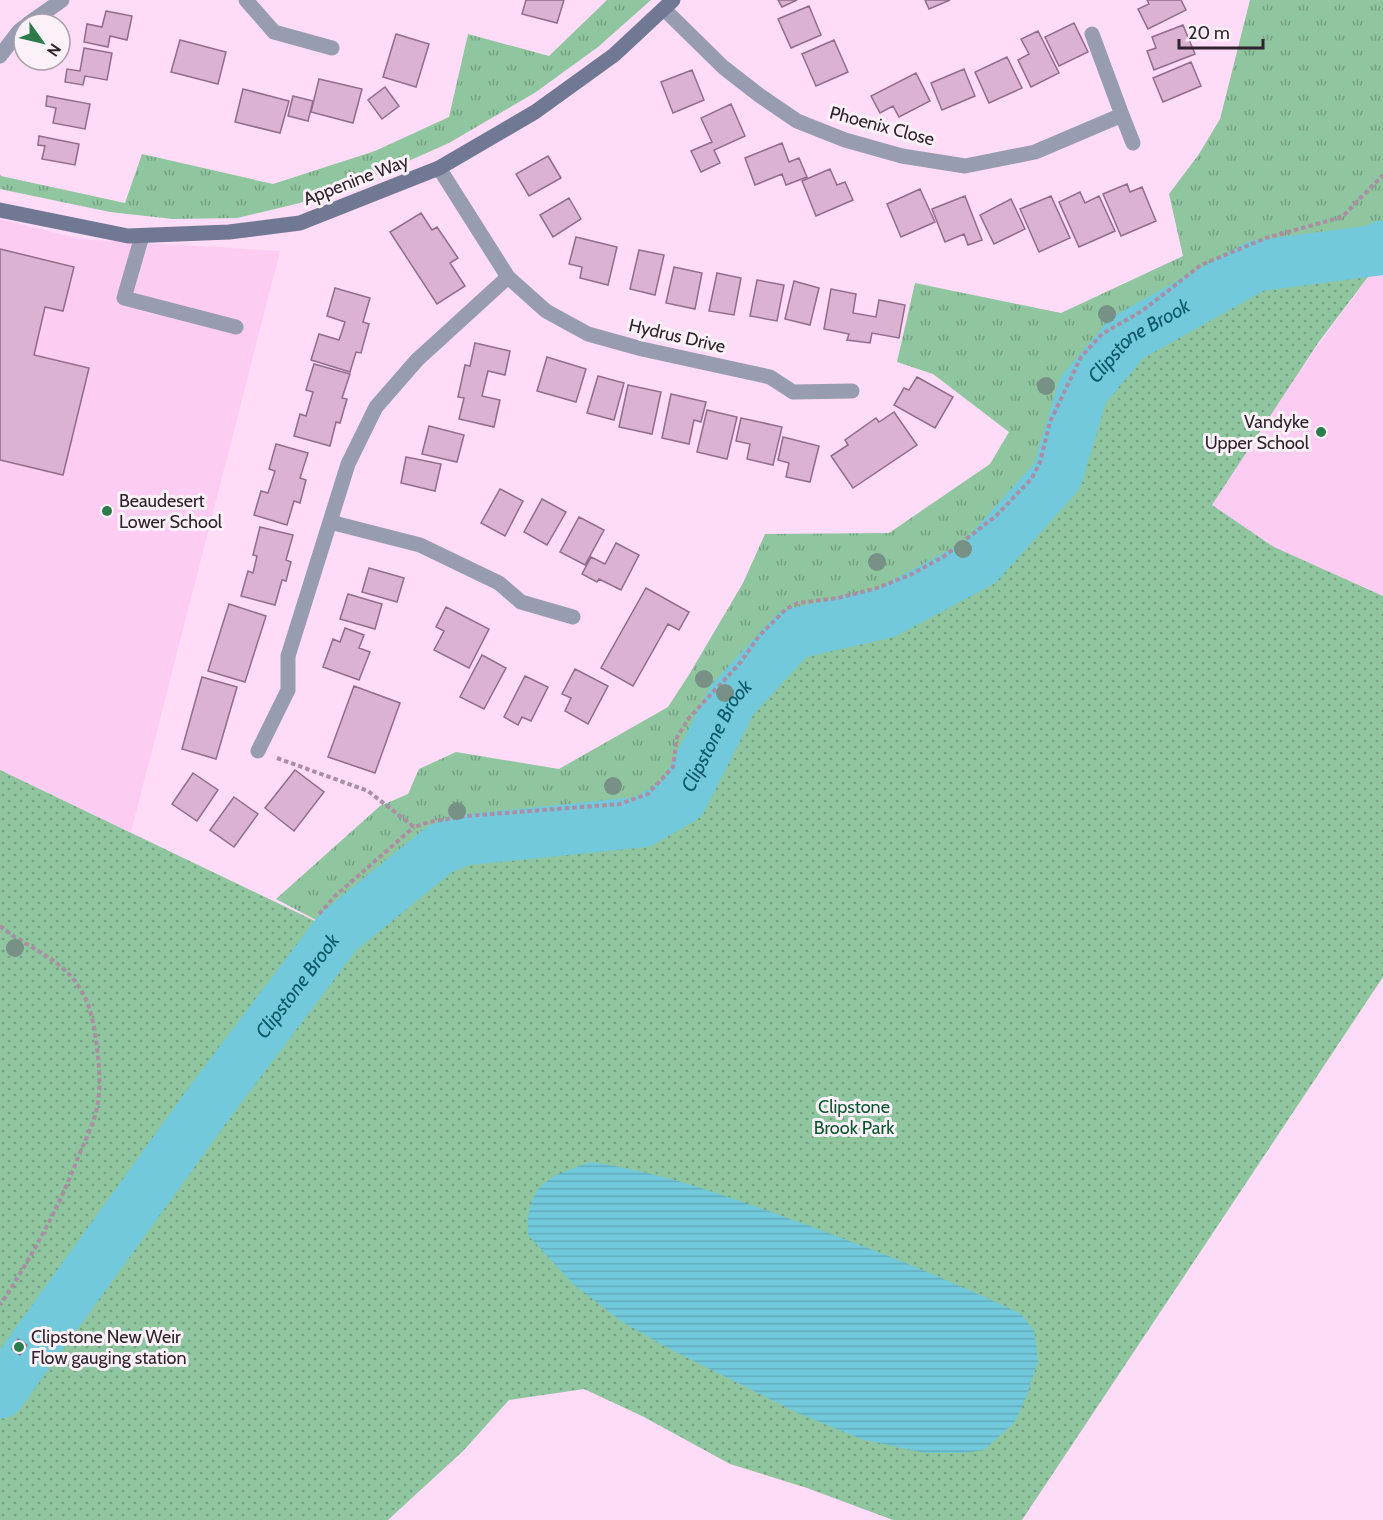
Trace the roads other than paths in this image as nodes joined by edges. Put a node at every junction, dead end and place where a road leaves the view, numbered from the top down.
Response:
1 (62, 0) edge
2 (246, 0) edge
3 (668, 5) edge
4 (45, 12) edge
5 (1092, 34) dead end
6 (12, 40) edge
7 (332, 48) dead end
8 (0, 56) edge
9 (1122, 115) junction
10 (1133, 143) dead end
11 (439, 168) junction
12 (0, 210) edge
13 (142, 236) junction
14 (508, 278) junction
15 (236, 327) dead end
16 (852, 391) dead end
17 (330, 522) junction
18 (573, 617) dead end
19 (258, 751) road end

1 - 4 street
2 - 7 street
3 - 9 street, Phoenix Close
3 - 11 street, Appenine Way
5 - 9 street
6 - 8 street
9 - 10 street
11 - 13 street, Appenine Way
11 - 14 street, Hydrus Drive
12 - 13 street, Appenine Way
13 - 15 street
14 - 16 street, Hydrus Drive
14 - 17 street
17 - 18 street
17 - 19 street

